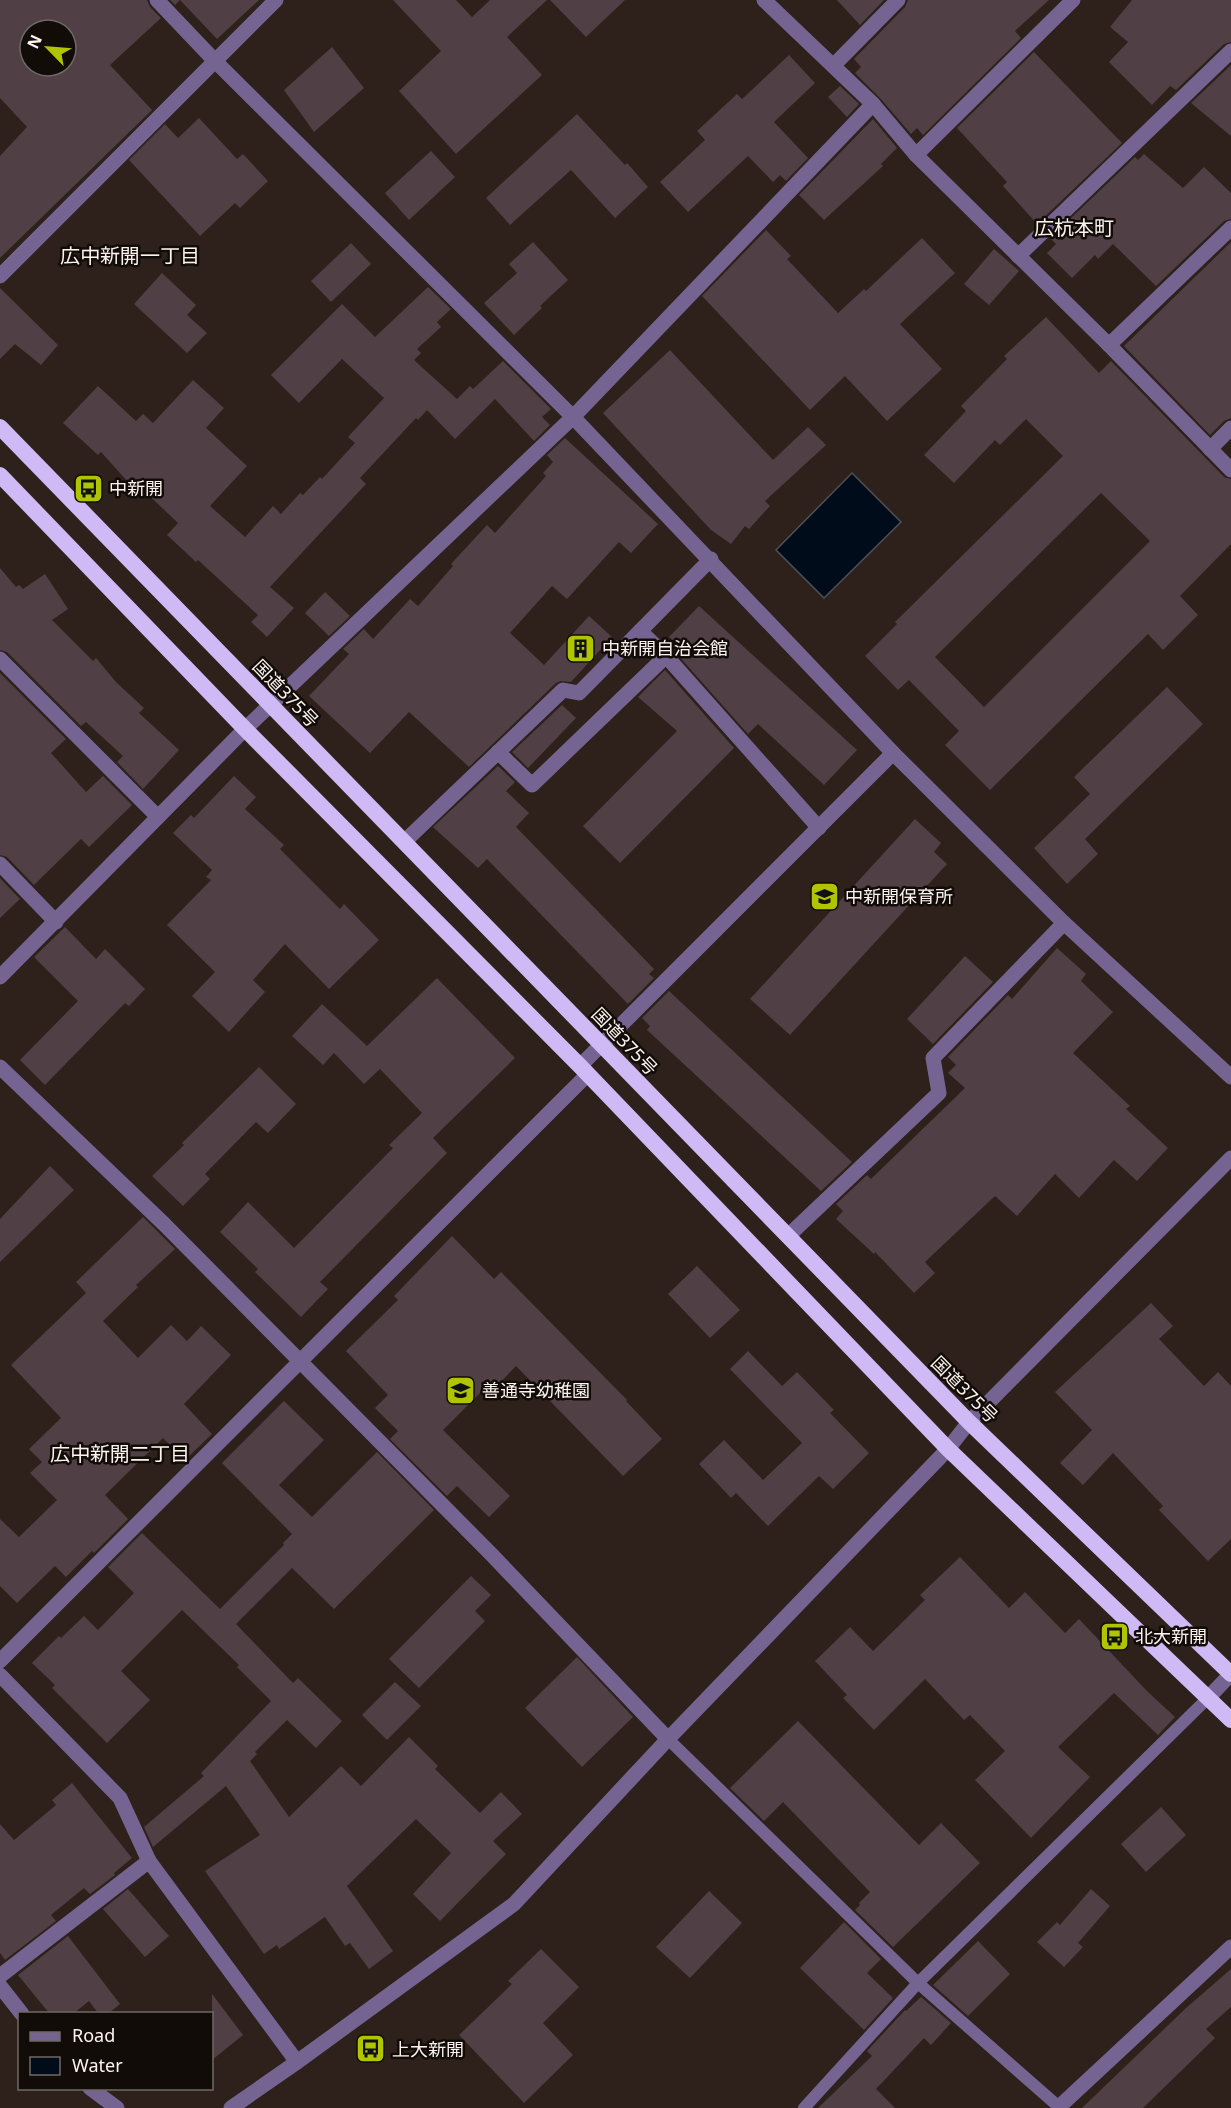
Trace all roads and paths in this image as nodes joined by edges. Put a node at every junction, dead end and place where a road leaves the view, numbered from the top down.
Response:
1 (157, 0) edge
2 (276, 0) edge
3 (764, 0) edge
4 (898, 0) edge
5 (1073, 0) edge
6 (1231, 51) edge
7 (214, 60) junction
8 (834, 65) junction
9 (873, 104) junction
10 (916, 155) junction
11 (1231, 228) edge
12 (1018, 256) junction
13 (0, 276) edge
14 (1109, 345) junction
15 (573, 417) junction
16 (0, 427) edge
17 (1231, 428) edge
18 (1210, 449) junction
19 (1231, 470) edge
20 (0, 475) edge
21 (711, 559) junction
22 (640, 631) junction
23 (666, 656) junction
24 (0, 659) edge
25 (271, 705) junction
26 (246, 729) junction
27 (498, 752) junction
28 (893, 753) junction
29 (158, 817) junction
30 (819, 828) junction
31 (404, 842) junction
32 (0, 864) edge
33 (56, 922) junction
34 (1064, 923) junction
35 (0, 977) edge
36 (602, 1045) junction
37 (0, 1067) edge
38 (584, 1071) junction
39 (1231, 1077) edge
40 (1231, 1158) edge
41 (788, 1236) junction
42 (300, 1361) junction
43 (969, 1422) junction
44 (948, 1449) junction
45 (0, 1661) edge
46 (0, 1674) edge
47 (1231, 1674) edge
48 (1208, 1698) junction
49 (1231, 1720) edge
50 (668, 1739) junction
51 (149, 1861) junction
52 (1231, 1947) edge
53 (0, 1976) edge
54 (918, 1983) junction
55 (0, 1986) edge
56 (21, 2012) edge
57 (297, 2062) junction
58 (93, 2090) edge
59 (1059, 2107) edge
60 (117, 2108) edge
61 (231, 2108) edge
62 (804, 2108) edge

1 - 7 street
2 - 7 street
3 - 8 street
4 - 8 street
5 - 10 street
6 - 12 street
7 - 13 street
7 - 15 street
8 - 9 street
9 - 10 street
9 - 15 street
10 - 12 street
11 - 14 street
12 - 14 street
14 - 18 street
15 - 21 street
15 - 25 street
16 - 25 highway, 国道375号
17 - 18 street
18 - 19 street
20 - 26 highway
21 - 22 street
21 - 28 street
22 - 23 street
22 - 27 street
23 - 27 street
23 - 30 street
24 - 29 street
25 - 26 street
25 - 31 highway, 国道375号
26 - 29 street
26 - 38 highway
27 - 31 street
28 - 30 street
28 - 34 street
29 - 33 street
30 - 36 street
31 - 36 highway, 国道375号
32 - 33 street
33 - 35 street
34 - 39 street
34 - 41 street
36 - 38 street
36 - 41 highway, 国道375号
37 - 42 street
38 - 42 street
38 - 44 highway
40 - 43 street
41 - 43 highway, 国道375号
42 - 45 street
42 - 50 street
43 - 44 street
43 - 47 highway, 国道375号
44 - 48 highway
44 - 50 street
46 - 51 street
47 - 48 street
48 - 49 highway
48 - 54 lane
50 - 54 lane
50 - 57 street
51 - 53 street
51 - 57 street
52 - 59 street
54 - 59 lane
54 - 62 lane
55 - 56 street
57 - 61 street
58 - 60 street

